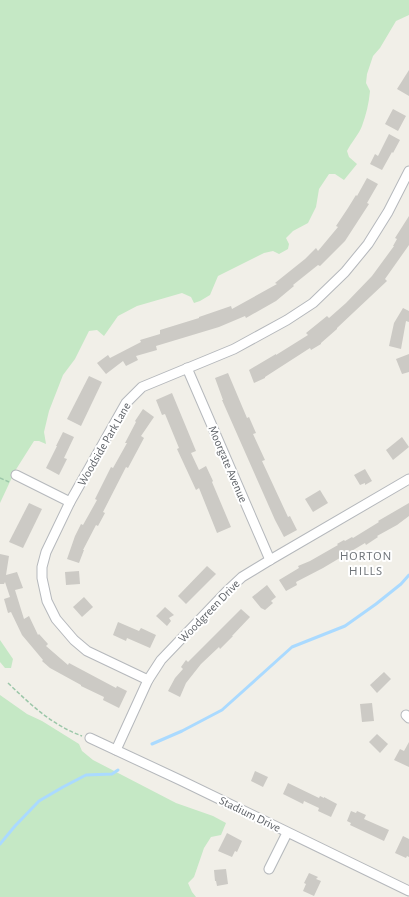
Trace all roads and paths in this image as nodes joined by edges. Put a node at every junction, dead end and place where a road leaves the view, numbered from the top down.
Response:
1 (409, 171) edge
2 (406, 186) edge
3 (187, 368) junction
4 (0, 478) edge
5 (14, 479) joint
6 (409, 479) edge
7 (70, 502) junction
8 (270, 560) junction
9 (148, 680) junction
10 (8, 683) dead end
11 (90, 738) joint
12 (116, 750) junction
13 (287, 833) junction
14 (269, 869) dead end
15 (409, 892) edge

1 - 2 street, Woodside Park Lane
2 - 3 street, Woodside Park Lane
3 - 7 street, Woodside Park Lane
3 - 8 street, Moorgate Avenue
4 - 5 path
5 - 7 street
6 - 8 street, Woodgreen Drive
7 - 9 street, Woodside Park Lane
8 - 9 street, Woodgreen Drive
9 - 12 street, Woodgreen Drive
10 - 11 path
11 - 12 street, Stadium Drive
12 - 13 street, Stadium Drive
13 - 14 street
13 - 15 street, Stadium Drive

